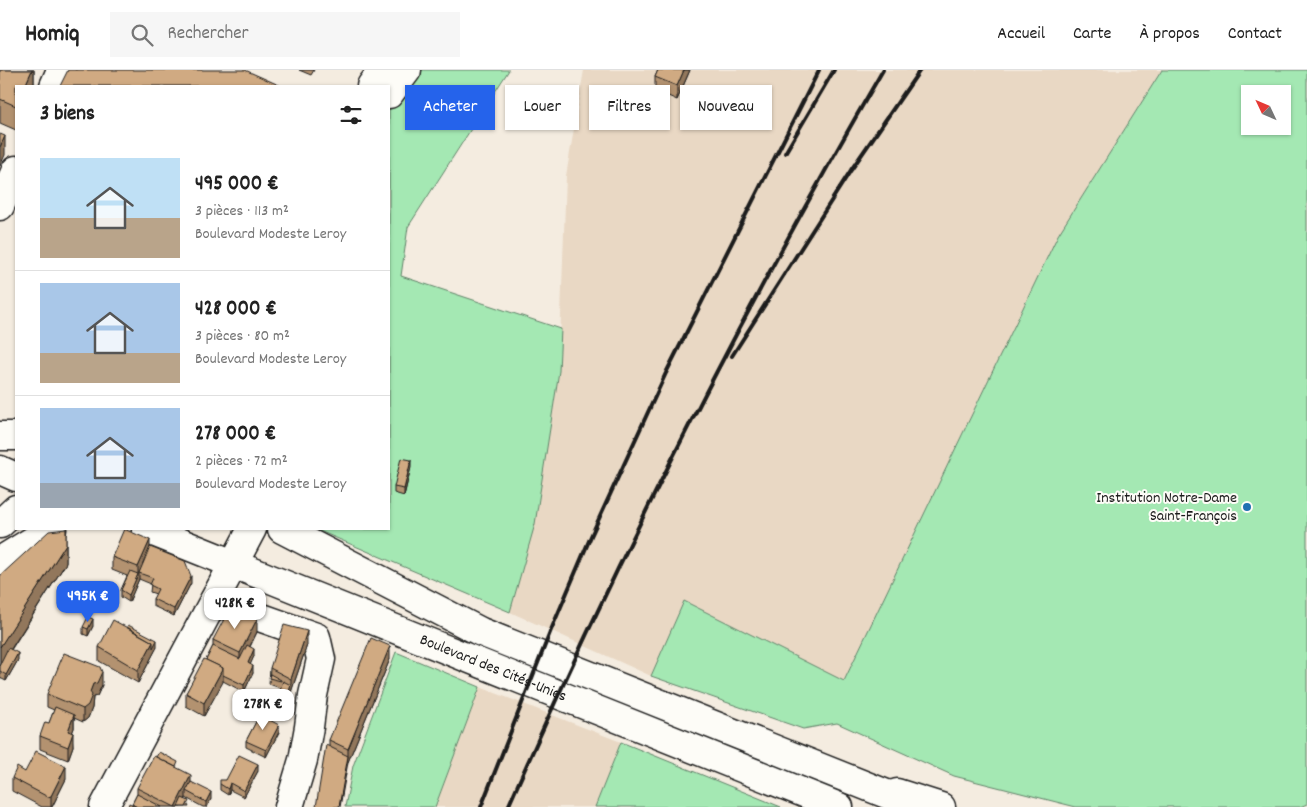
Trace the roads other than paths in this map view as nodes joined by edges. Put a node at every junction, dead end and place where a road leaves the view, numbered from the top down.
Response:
1 (61, 70) edge
2 (383, 70) edge
3 (407, 70) edge
4 (54, 85) edge
5 (371, 85) edge
6 (390, 93) edge
7 (15, 172) edge
8 (0, 206) edge
9 (0, 436) edge
10 (15, 436) edge
11 (0, 470) edge
12 (15, 477) edge
13 (15, 510) edge
14 (0, 524) edge
15 (29, 530) edge
16 (50, 530) edge
17 (148, 530) edge
18 (251, 530) edge
19 (284, 530) edge
20 (0, 557) edge
21 (0, 561) edge
22 (233, 565) junction
23 (214, 601) junction
24 (848, 778) junction
25 (104, 807) edge
26 (289, 807) edge
27 (839, 807) edge
28 (919, 807) edge
29 (941, 807) edge

1 - 4 main road
2 - 5 main road
3 - 6 main road
7 - 8 main road
9 - 10 main road
11 - 12 main road
13 - 14 main road
15 - 20 main road
16 - 21 main road
17 - 22 main road, Boulevard des Cités-Unies
18 - 22 main road
19 - 24 main road, Boulevard des Cités-Unies
22 - 23 main road
22 - 27 main road, Boulevard des Cités-Unies
23 - 25 main road
23 - 26 main road
24 - 28 main road, Boulevard des Cités-Unies
24 - 29 main road

